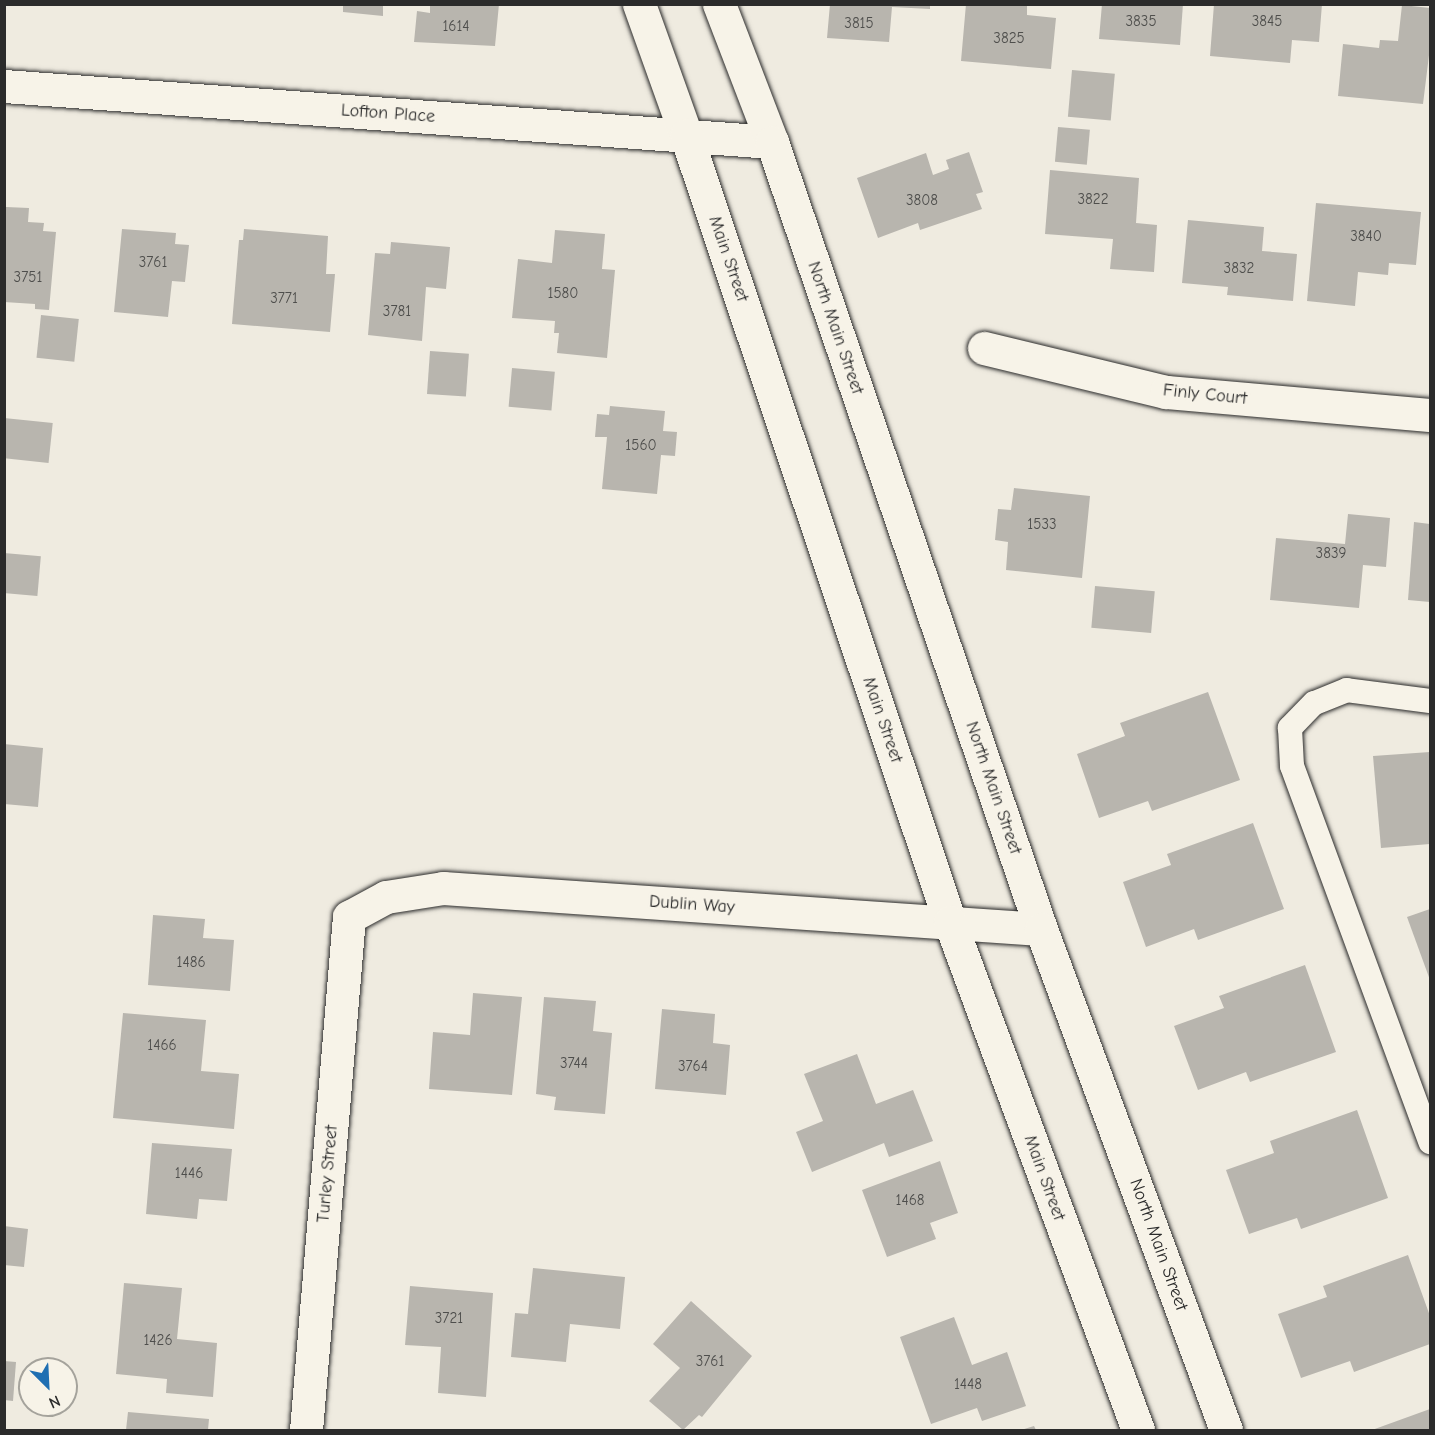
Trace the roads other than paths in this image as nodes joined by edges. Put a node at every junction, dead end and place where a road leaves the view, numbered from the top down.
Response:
1 (639, 4) edge
2 (719, 4) edge
3 (4, 87) edge
4 (686, 135) junction
5 (772, 141) junction
6 (984, 348) dead end
7 (1431, 416) edge
8 (1431, 701) edge
9 (349, 917) joint
10 (950, 922) junction
11 (1041, 929) junction
12 (1431, 1142) edge
13 (306, 1431) edge
14 (1138, 1431) edge
15 (1226, 1431) edge

1 - 4 main road, Main Street
2 - 5 main road
3 - 4 main road, Lofton Place
4 - 5 main road, Lofton Place
4 - 10 main road, Main Street
5 - 11 main road, North Main Street
6 - 7 main road, Finly Court
8 - 12 lane
9 - 10 main road, Dublin Way
9 - 13 main road, Turley Street
10 - 11 main road, Dublin Way
10 - 14 main road, Main Street
11 - 15 main road, North Main Street

